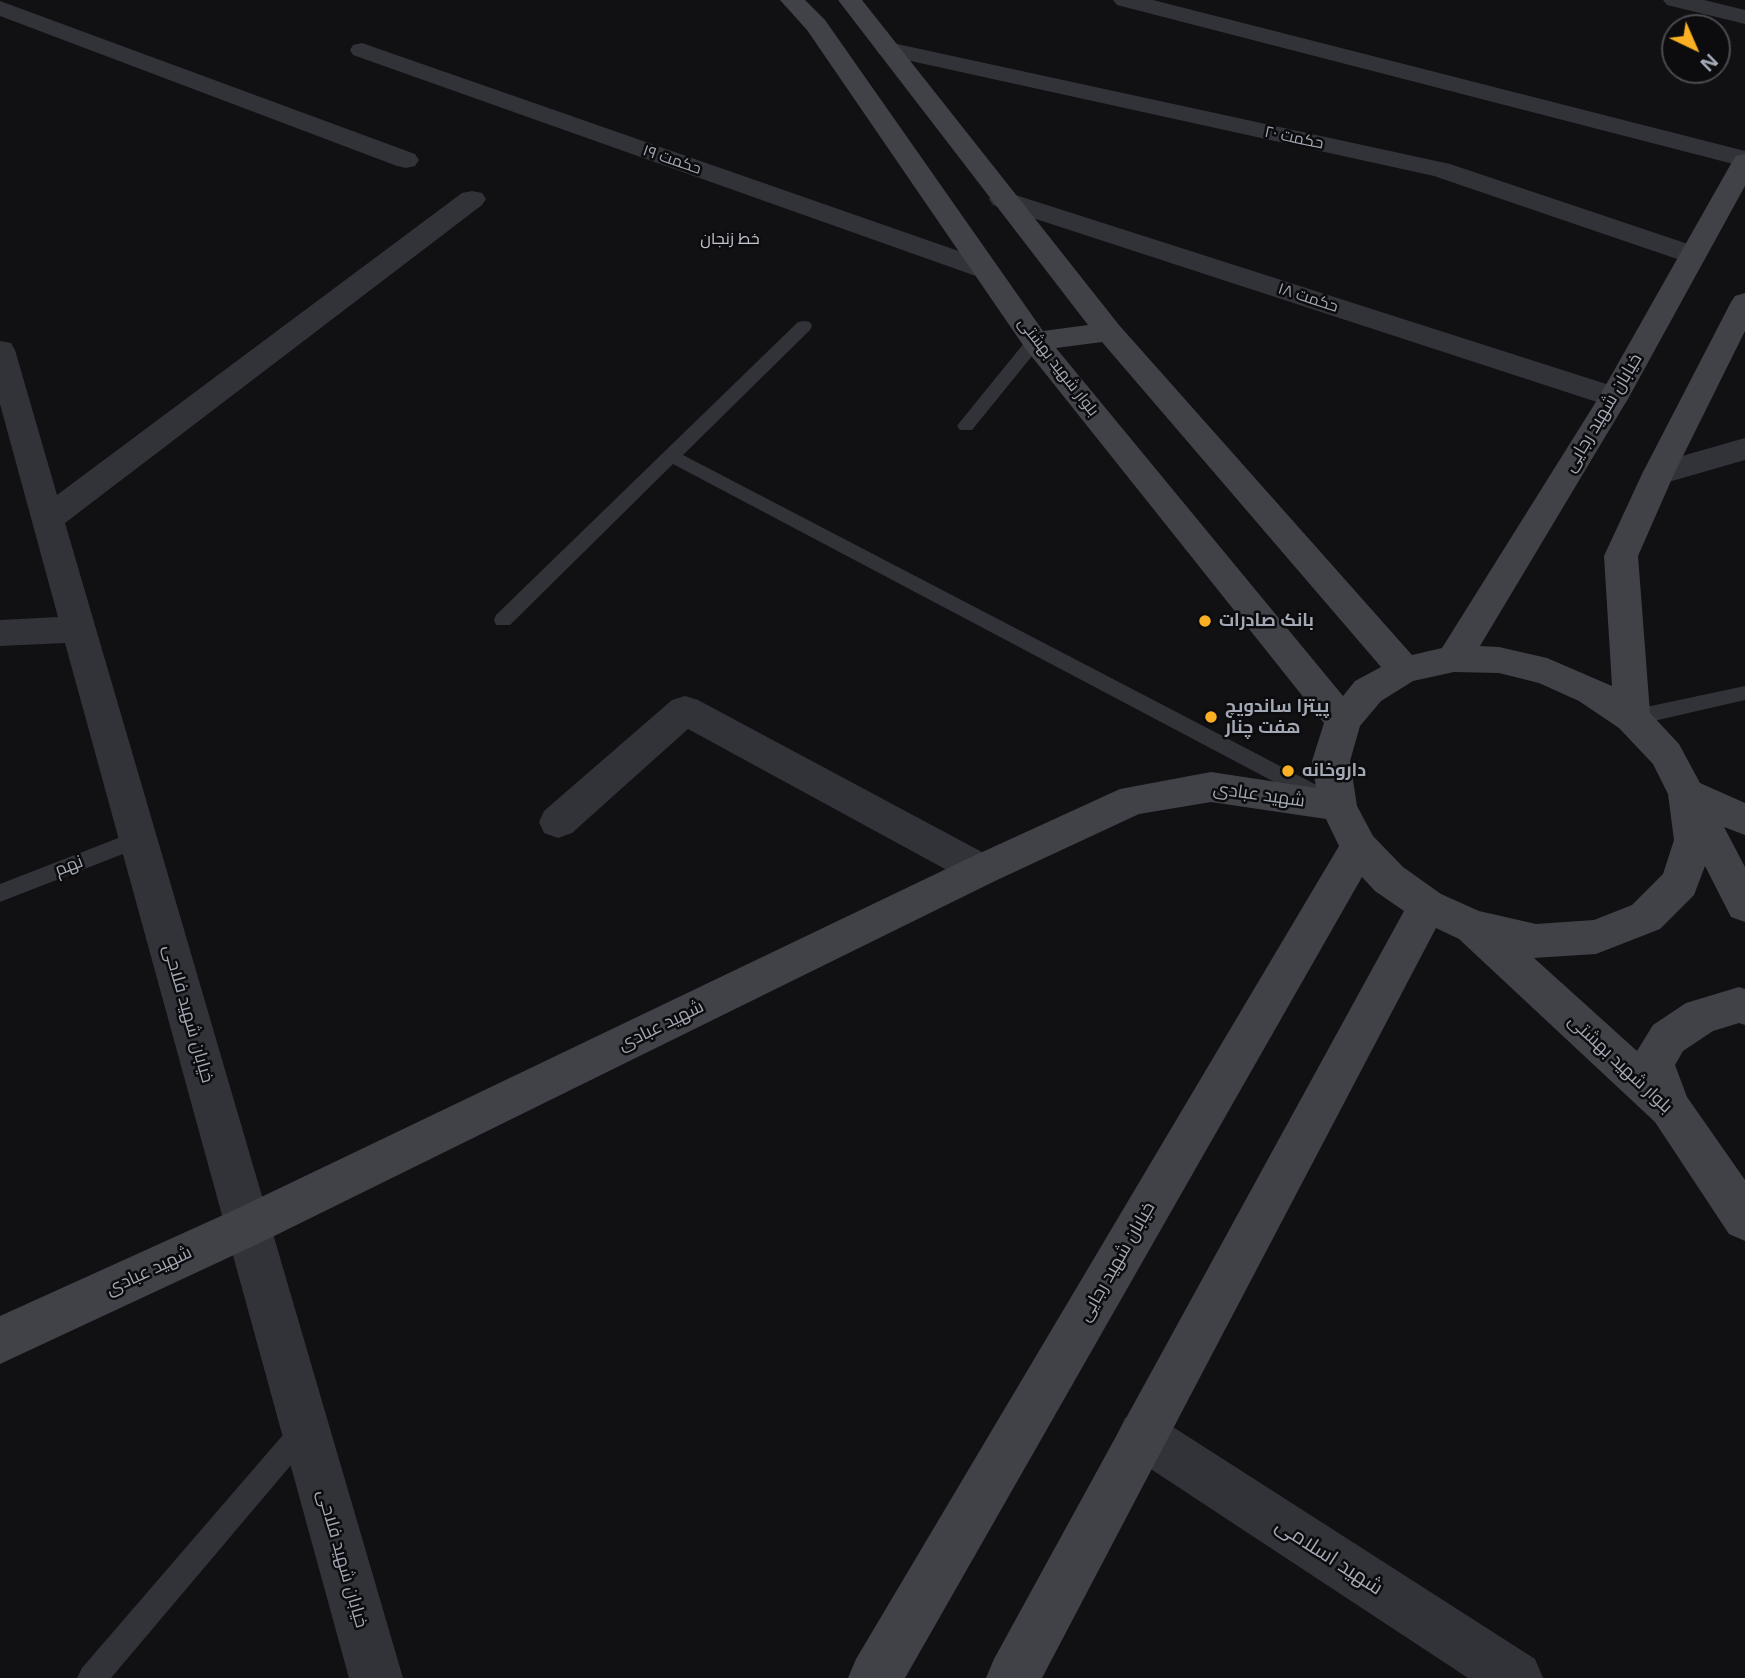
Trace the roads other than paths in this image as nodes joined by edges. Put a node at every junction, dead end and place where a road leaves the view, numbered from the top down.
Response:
1 (792, 0) edge
2 (850, 0) edge
3 (1125, 0) edge
4 (1675, 0) edge
5 (0, 8) edge
6 (1745, 17) edge
7 (888, 49) junction
8 (362, 50) dead end
9 (406, 160) dead end
10 (1745, 161) edge
11 (472, 199) dead end
12 (1003, 200) junction
13 (1693, 255) junction
14 (983, 270) junction
15 (1745, 302) edge
16 (804, 326) dead end
17 (1109, 332) junction
18 (1035, 341) junction
19 (0, 349) edge
20 (7, 396) edge
21 (1614, 397) junction
22 (965, 426) dead end
23 (1745, 449) edge
24 (671, 457) junction
25 (1658, 474) junction
26 (48, 519) junction
27 (503, 621) dead end
28 (79, 629) junction
29 (0, 633) edge
30 (1454, 659) junction
31 (1404, 670) junction
32 (1745, 693) edge
33 (1632, 718) junction
34 (1342, 721) junction
35 (1687, 794) junction
36 (1338, 806) junction
37 (1745, 820) edge
38 (558, 822) dead end
39 (139, 839) junction
40 (1359, 847) junction
41 (981, 870) junction
42 (0, 893) edge
43 (1745, 905) edge
44 (1427, 906) junction
45 (1473, 927) junction
46 (1745, 1007) edge
47 (1670, 1108) junction
48 (1745, 1219) edge
49 (248, 1226) junction
50 (0, 1339) edge
51 (305, 1429) junction
52 (1142, 1435) junction
53 (92, 1678) edge
54 (376, 1678) edge
55 (875, 1678) edge
56 (1013, 1678) edge
57 (1516, 1678) edge

1 - 14 main road, بلوار شهید بهشتی
2 - 7 main road
3 - 10 street
4 - 6 street
5 - 9 street
7 - 12 main road
7 - 13 street, حکمت ۲۰
8 - 14 street, حکمت ۱۹
10 - 13 main road, خیابان شهید رجایی
11 - 26 street
12 - 17 main road
12 - 21 street, حکمت ۱۸
13 - 21 main road, خیابان شهید رجایی
14 - 18 main road, بلوار شهید بهشتی
15 - 25 main road
16 - 24 lane
17 - 18 main road
17 - 31 main road
18 - 22 lane
18 - 34 main road, بلوار شهید بهشتی
19 - 20 street, خیابان شهید فلاحی
20 - 26 street, خیابان شهید فلاحی
21 - 30 main road, خیابان شهید رجایی
23 - 25 street
24 - 27 lane
24 - 36 lane
25 - 33 main road
26 - 28 street, خیابان شهید فلاحی
28 - 29 street
28 - 39 street, خیابان شهید فلاحی
30 - 31 main road
30 - 33 main road
31 - 34 main road
32 - 33 lane
33 - 35 main road
34 - 36 main road
35 - 37 main road
35 - 43 main road
35 - 45 main road
36 - 40 main road
36 - 41 main road, شهید عبادی
38 - 41 street
39 - 42 lane, نهم
39 - 49 street, خیابان شهید فلاحی
40 - 44 main road
40 - 55 main road, خیابان شهید رجایی
41 - 49 main road, شهید عبادی
44 - 45 main road
44 - 52 main road
45 - 47 main road, بلوار شهید بهشتی
46 - 47 main road
47 - 48 main road, بلوار شهید بهشتی
49 - 50 main road, شهید عبادی
49 - 51 street, خیابان شهید فلاحی
51 - 53 lane
51 - 54 street, خیابان شهید فلاحی
52 - 56 main road
52 - 57 street, شهید اسلامی

